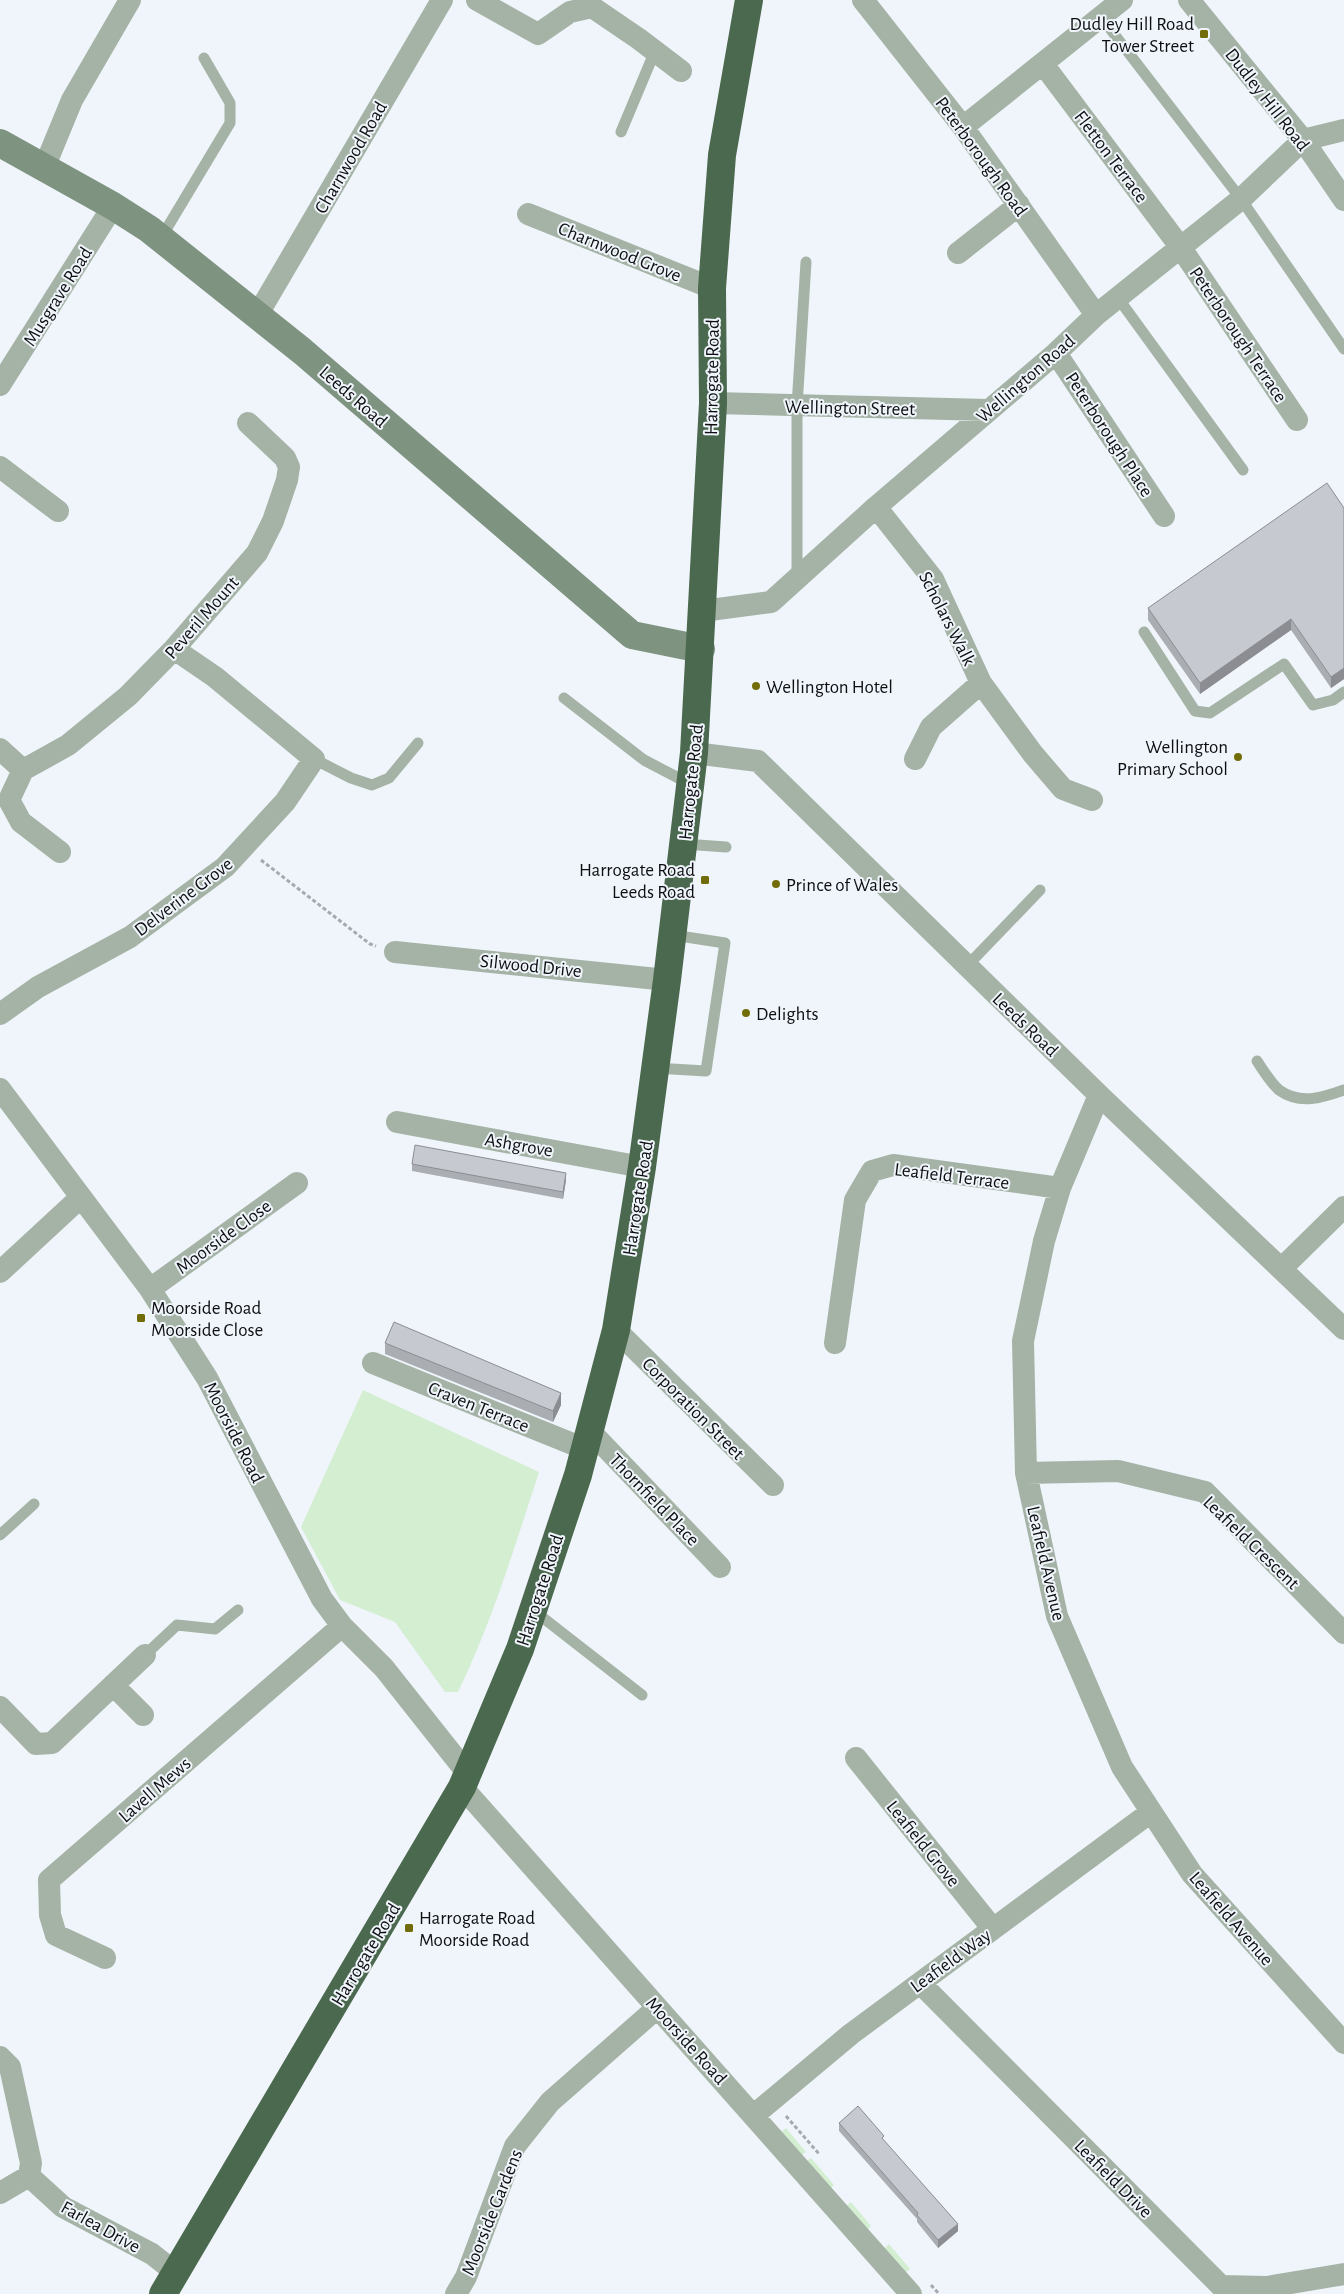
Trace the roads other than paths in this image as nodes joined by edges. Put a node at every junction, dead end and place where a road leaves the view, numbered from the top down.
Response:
1 (130, 0) edge
2 (442, 0) edge
3 (477, 0) edge
4 (749, 0) edge
5 (862, 0) edge
6 (1122, 0) edge
7 (1190, 0) edge
8 (1101, 16) junction
9 (655, 51) junction
10 (204, 58) dead end
11 (1043, 64) junction
12 (681, 71) dead end
13 (963, 127) junction
14 (1344, 130) edge
15 (621, 132) dead end
16 (1303, 140) junction
17 (0, 143) edge
18 (44, 168) junction
19 (1241, 199) junction
20 (1344, 200) edge
21 (1019, 205) junction
22 (113, 206) junction
23 (528, 214) dead end
24 (160, 238) junction
25 (1181, 248) junction
26 (958, 252) dead end
27 (806, 262) dead end
28 (712, 288) junction
29 (1118, 298) junction
30 (258, 314) junction
31 (1096, 315) junction
32 (1344, 349) edge
33 (1056, 353) junction
34 (0, 385) edge
35 (712, 404) junction
36 (797, 406) junction
37 (988, 410) junction
38 (1297, 420) dead end
39 (248, 423) dead end
40 (0, 467) edge
41 (1243, 470) dead end
42 (876, 507) junction
43 (58, 511) dead end
44 (1164, 516) dead end
45 (797, 579) junction
46 (702, 611) junction
47 (1144, 632) dead end
48 (174, 649) junction
49 (701, 649) junction
50 (981, 683) junction
51 (1344, 692) edge
52 (564, 698) dead end
53 (418, 743) dead end
54 (0, 749) edge
55 (694, 753) junction
56 (314, 759) junction
57 (915, 759) dead end
58 (23, 770) junction
59 (690, 784) junction
60 (1092, 800) dead end
61 (684, 844) junction
62 (726, 846) dead end
63 (60, 852) dead end
64 (1040, 890) dead end
65 (674, 935) junction
66 (395, 952) road end
67 (967, 966) junction
68 (668, 980) junction
69 (0, 1014) edge
70 (1257, 1061) dead end
71 (655, 1068) junction
72 (0, 1089) edge
73 (1344, 1090) edge
74 (1099, 1095) junction
75 (397, 1122) dead end
76 (642, 1167) junction
77 (297, 1183) dead end
78 (1060, 1188) junction
79 (81, 1197) junction
80 (1344, 1207) edge
81 (1282, 1268) junction
82 (0, 1272) edge
83 (150, 1288) junction
84 (1344, 1329) edge
85 (616, 1330) junction
86 (835, 1343) dead end
87 (373, 1363) dead end
88 (588, 1440) junction
89 (1026, 1473) junction
90 (773, 1485) dead end
91 (34, 1504) dead end
92 (0, 1535) edge
93 (720, 1567) dead end
94 (238, 1610) dead end
95 (533, 1610) junction
96 (342, 1626) junction
97 (1344, 1632) edge
98 (144, 1655) joint
99 (113, 1685) junction
100 (642, 1695) dead end
101 (0, 1706) edge
102 (143, 1716) dead end
103 (856, 1758) dead end
104 (465, 1781) junction
105 (1151, 1812) junction
106 (993, 1929) junction
107 (105, 1958) dead end
108 (920, 1983) junction
109 (657, 2008) junction
110 (1344, 2043) edge
111 (0, 2057) edge
112 (754, 2115) junction
113 (29, 2176) junction
114 (0, 2192) edge
115 (1344, 2274) edge
116 (170, 2283) edge
117 (456, 2294) edge
118 (911, 2294) edge

1 - 18 street
2 - 30 street, Charnwood Road
3 - 9 street
4 - 28 highway, Harrogate Road
5 - 13 street, Peterborough Road
6 - 8 street
7 - 16 street, Dudley Hill Road
8 - 11 street
8 - 19 lane
9 - 12 street
9 - 15 lane
10 - 24 lane
11 - 13 street
11 - 25 street, Fletton Terrace
13 - 21 street, Peterborough Road
14 - 16 street, Wellington Road
16 - 19 street, Wellington Road
16 - 20 street, Dudley Hill Road
17 - 18 street, Leeds Road
18 - 22 street, Leeds Road
19 - 25 street, Wellington Road
19 - 32 lane
21 - 26 street
21 - 31 street, Peterborough Road
22 - 24 street, Leeds Road
22 - 34 street, Musgrave Road
23 - 28 street, Charnwood Grove
24 - 30 street, Leeds Road
25 - 29 street, Wellington Road
25 - 38 street, Peterborough Terrace
27 - 36 lane
28 - 35 highway, Harrogate Road
29 - 31 street, Wellington Road
29 - 41 lane
30 - 49 street, Leeds Road
31 - 33 street, Wellington Road
33 - 37 street, Wellington Road
33 - 44 street, Peterborough Place
35 - 36 street, Wellington Street
35 - 46 highway, Harrogate Road
36 - 37 street, Wellington Street
36 - 45 lane
37 - 42 street, Wellington Road
39 - 48 street, Peveril Mount
40 - 43 street
42 - 45 street, Wellington Road
42 - 50 street, Scholars Walk
45 - 46 street, Wellington Road
46 - 49 highway, Harrogate Road
47 - 51 lane
48 - 56 street
48 - 58 street, Peveril Mount
49 - 55 highway, Harrogate Road
50 - 57 street, Scholars Walk
50 - 60 street, Scholars Walk
52 - 59 lane
53 - 56 lane
54 - 58 street
55 - 59 highway, Harrogate Road
55 - 67 street, Leeds Road
56 - 69 street, Delverine Grove
58 - 63 street
59 - 61 highway, Harrogate Road
61 - 62 lane
61 - 65 highway, Harrogate Road
64 - 67 lane
65 - 68 highway, Harrogate Road
65 - 71 lane
66 - 68 street, Silwood Drive
67 - 74 street, Leeds Road
68 - 71 highway, Harrogate Road
70 - 73 lane
71 - 76 highway, Harrogate Road
72 - 79 street, Moorside Road
74 - 78 street, Leafield Avenue
74 - 81 street, Leeds Road
75 - 76 street, Ashgrove
76 - 85 highway, Harrogate Road
77 - 83 street, Moorside Close
78 - 86 street, Leafield Terrace
78 - 89 street, Leafield Avenue
79 - 82 street
79 - 83 street, Moorside Road
80 - 81 street
81 - 84 street, Leeds Road
83 - 96 street, Moorside Road
85 - 88 highway, Harrogate Road
85 - 90 street, Corporation Street
87 - 88 street, Craven Terrace
88 - 93 street, Thornfield Place
88 - 95 highway, Harrogate Road
89 - 97 street, Leafield Crescent
89 - 105 street, Leafield Avenue
91 - 92 lane
94 - 98 lane
95 - 100 lane
95 - 104 highway, Harrogate Road
96 - 104 street, Moorside Road
96 - 107 street, Lavell Mews
98 - 99 street
99 - 101 street
99 - 102 street
103 - 106 street, Leafield Grove
104 - 109 street, Moorside Road
104 - 116 highway, Harrogate Road
105 - 106 street, Leafield Way
105 - 110 street, Leafield Avenue
106 - 108 street, Leafield Way
108 - 112 street, Leafield Way
108 - 115 street, Leafield Drive
109 - 112 street, Moorside Road
109 - 117 street, Moorside Gardens
111 - 113 street
112 - 118 street, Moorside Road
113 - 114 street
113 - 116 street, Farlea Drive

